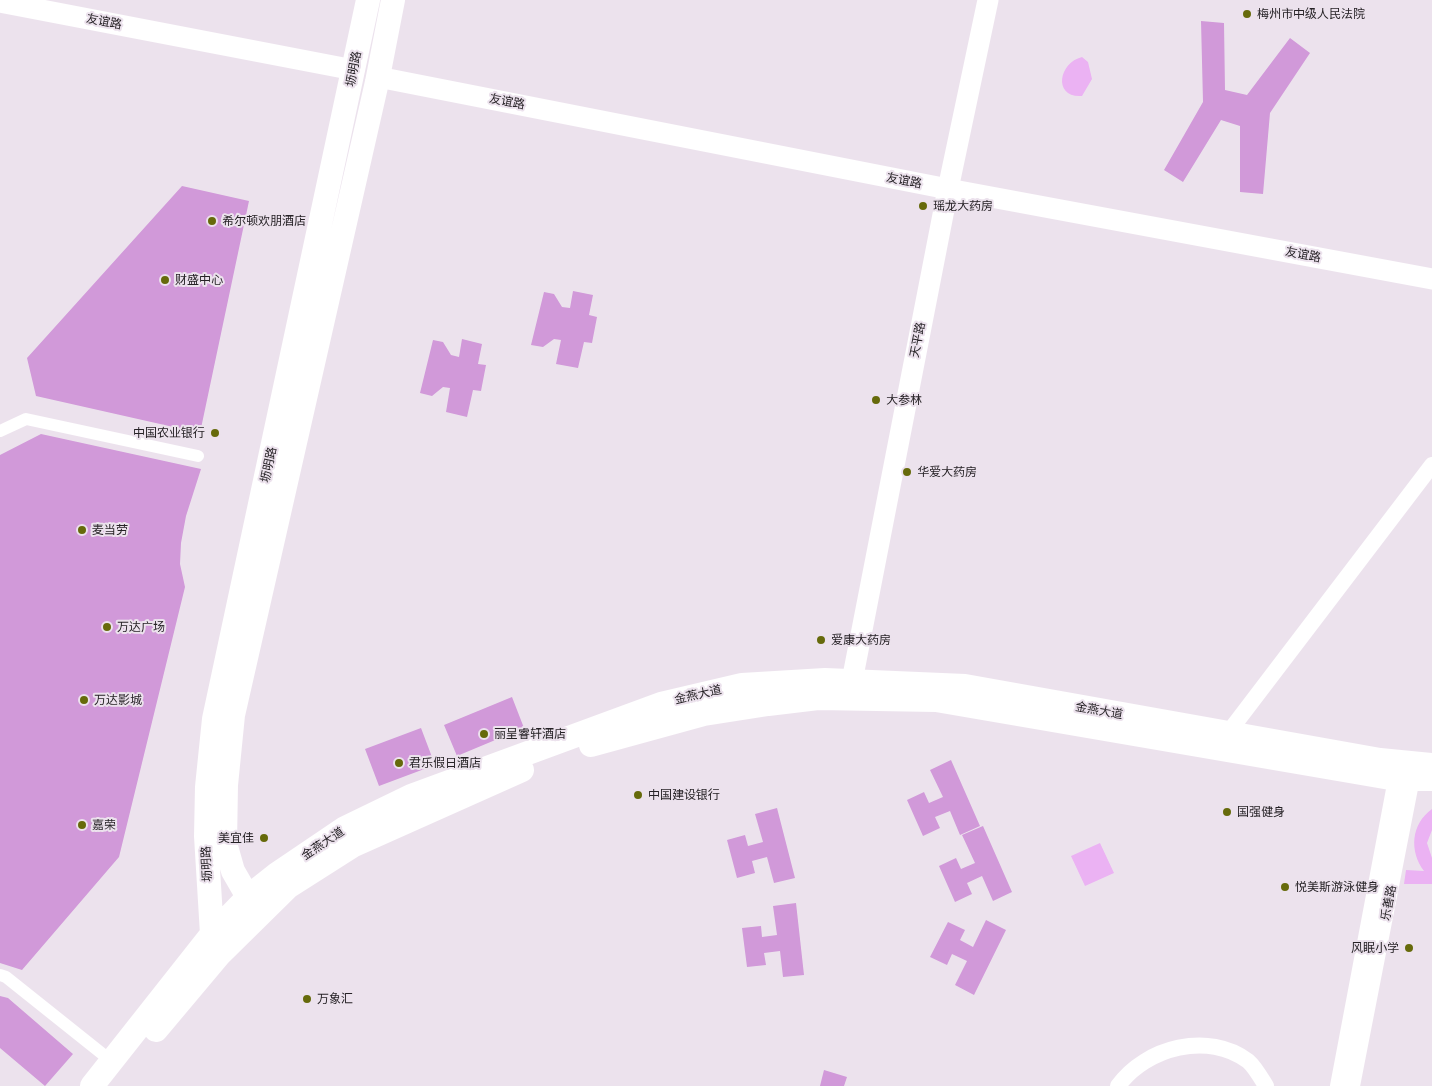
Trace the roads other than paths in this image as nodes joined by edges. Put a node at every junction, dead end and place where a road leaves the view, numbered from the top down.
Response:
1 (58, 0) edge
2 (368, 0) edge
3 (393, 0) edge
4 (988, 0) edge
5 (0, 2) edge
6 (355, 64) junction
7 (378, 77) junction
8 (948, 189) junction
9 (1432, 279) edge
10 (0, 432) edge
11 (198, 456) dead end
12 (1432, 465) edge
13 (852, 681) junction
14 (1228, 734) junction
15 (1432, 765) edge
16 (1413, 779) edge
17 (248, 897) junction
18 (212, 934) junction
19 (0, 975) edge
20 (105, 1056) dead end
21 (92, 1086) edge
22 (111, 1086) edge
23 (1118, 1086) edge
24 (1266, 1086) edge
25 (1338, 1086) edge
26 (1352, 1086) edge

1 - 6 street, 友谊路
2 - 6 main road, 坜明路
3 - 7 main road, 坜明路
4 - 8 street, 天平路
5 - 6 street, 友谊路
6 - 18 main road, 坜明路
7 - 8 street, 友谊路
7 - 17 main road, 坜明路
8 - 9 street, 友谊路
8 - 13 street, 天平路
10 - 11 street
12 - 14 street
13 - 14 main road, 金燕大道
13 - 17 main road, 金燕大道
14 - 15 main road, 金燕大道
16 - 22 main road, 金燕大道
16 - 25 street, 乐善路
16 - 26 street, 乐善路
17 - 18 main road, 金燕大道
18 - 21 main road, 金燕大道
19 - 20 street
23 - 24 street

